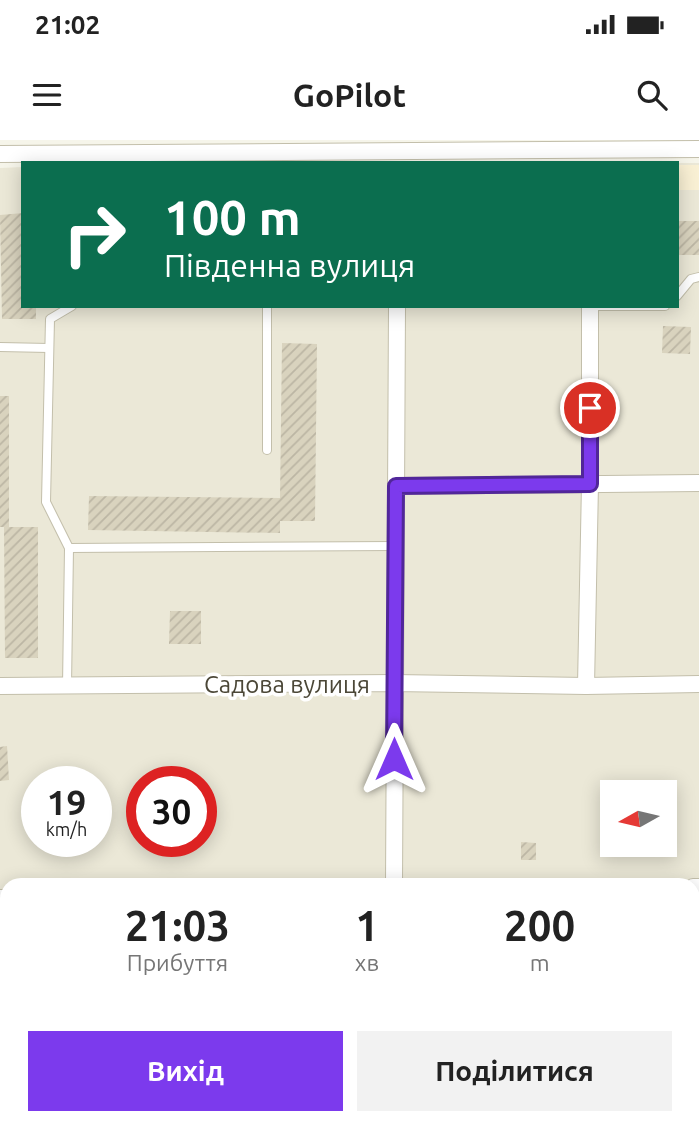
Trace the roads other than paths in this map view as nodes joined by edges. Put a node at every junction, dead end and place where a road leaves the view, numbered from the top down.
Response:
1 (699, 149) edge
2 (0, 153) edge
3 (592, 156) edge
4 (398, 157) edge
5 (699, 277) edge
6 (679, 294) edge
7 (69, 308) edge
8 (267, 308) edge
9 (397, 308) edge
10 (590, 308) edge
11 (0, 347) edge
12 (49, 348) junction
13 (267, 450) dead end
14 (699, 483) edge
15 (590, 484) junction
16 (396, 486) junction
17 (396, 546) junction
18 (69, 548) junction
19 (394, 683) junction
20 (699, 684) edge
21 (0, 686) edge
22 (67, 686) junction
23 (586, 686) junction
24 (394, 878) edge

1 - 3 street
2 - 4 street
3 - 4 street
5 - 6 lane
7 - 12 lane
8 - 13 lane
9 - 16 street
10 - 15 street
11 - 12 lane
12 - 18 lane
14 - 15 street
15 - 16 street
15 - 23 street
16 - 17 street
17 - 18 lane
17 - 19 street
18 - 22 lane
19 - 22 street, Садова вулиця
19 - 23 street, Садова вулиця
19 - 24 street
20 - 23 street, Садова вулиця
21 - 22 street, Садова вулиця

